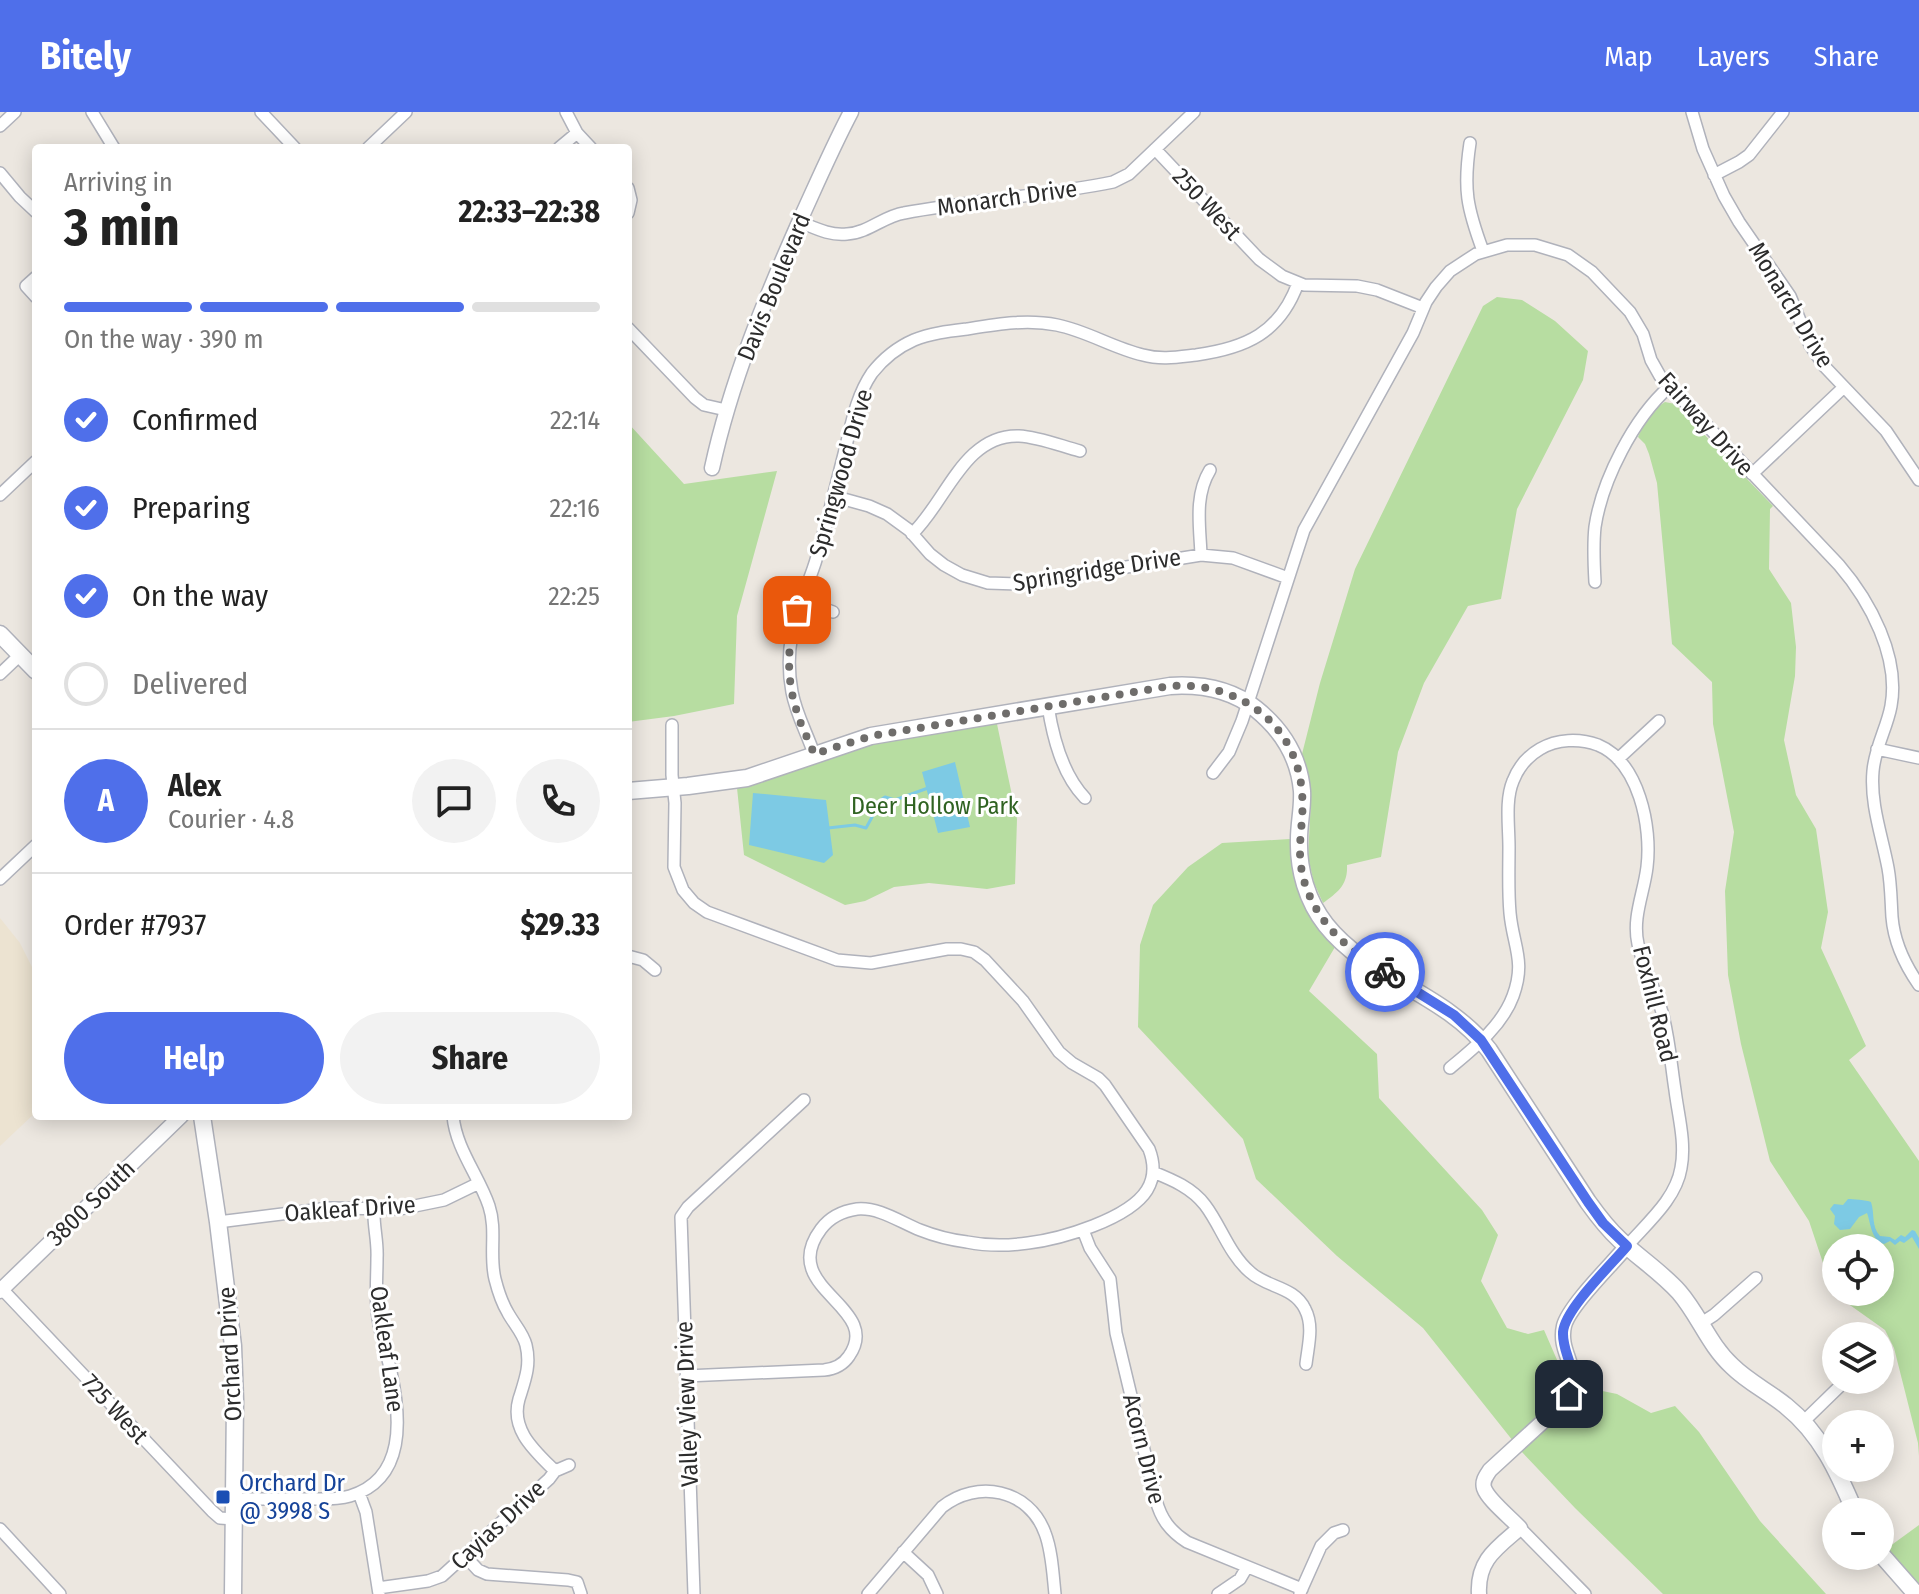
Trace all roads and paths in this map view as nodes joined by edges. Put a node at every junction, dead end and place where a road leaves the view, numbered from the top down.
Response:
1 (15, 112) edge
2 (92, 112) edge
3 (261, 112) edge
4 (406, 112) edge
5 (566, 112) edge
6 (851, 112) edge
7 (1194, 112) edge
8 (1692, 112) edge
9 (1783, 112) edge
10 (0, 126) edge
11 (577, 133) junction
12 (1470, 143) dead end
13 (112, 144) edge
14 (291, 144) edge
15 (372, 144) edge
16 (564, 144) edge
17 (587, 144) edge
18 (1155, 149) junction
19 (0, 173) edge
20 (1714, 175) junction
21 (32, 208) edge
22 (800, 222) junction
23 (1483, 251) junction
24 (1298, 283) junction
25 (1423, 308) junction
26 (632, 332) edge
27 (1669, 387) junction
28 (1844, 387) junction
29 (726, 410) junction
30 (1080, 451) dead end
31 (32, 465) edge
32 (712, 468) dead end
33 (1210, 470) dead end
34 (1752, 474) junction
35 (1919, 480) edge
36 (0, 495) edge
37 (833, 496) junction
38 (912, 534) junction
39 (1201, 555) junction
40 (1288, 578) junction
41 (1595, 582) dead end
42 (801, 600) junction
43 (833, 612) dead end
44 (0, 634) edge
45 (20, 655) junction
46 (32, 667) edge
47 (0, 674) edge
48 (1248, 703) junction
49 (1048, 706) junction
50 (1659, 721) dead end
51 (672, 725) dead end
52 (1877, 749) junction
53 (814, 754) junction
54 (1919, 758) edge
55 (1618, 759) junction
56 (1213, 773) dead end
57 (673, 788) junction
58 (632, 791) edge
59 (1085, 798) dead end
60 (32, 849) edge
61 (0, 879) edge
62 (632, 957) edge
63 (655, 970) dead end
64 (1919, 985) edge
65 (1481, 1040) junction
66 (1450, 1068) dead end
67 (804, 1100) dead end
68 (177, 1120) edge
69 (203, 1120) edge
70 (454, 1120) edge
71 (1153, 1172) junction
72 (479, 1183) junction
73 (374, 1209) junction
74 (218, 1222) junction
75 (1083, 1230) junction
76 (1627, 1246) junction
77 (1756, 1278) dead end
78 (1, 1290) edge
79 (1700, 1324) junction
80 (1306, 1364) dead end
81 (686, 1376) junction
82 (1832, 1394) edge
83 (1803, 1422) junction
84 (569, 1465) dead end
85 (555, 1471) junction
86 (359, 1493) junction
87 (1849, 1498) edge
88 (234, 1499) junction
89 (234, 1519) junction
90 (1520, 1528) junction
91 (0, 1529) edge
92 (1343, 1530) dead end
93 (903, 1552) junction
94 (465, 1556) junction
95 (1247, 1567) junction
96 (1894, 1569) edge
97 (579, 1588) edge
98 (379, 1591) edge
99 (1301, 1592) edge
100 (60, 1594) edge
101 (233, 1594) edge
102 (694, 1594) edge
103 (868, 1594) edge
104 (937, 1594) edge
105 (1055, 1594) edge
106 (1218, 1594) edge
107 (1479, 1594) edge
108 (1585, 1594) edge
109 (1916, 1594) edge

1 - 10 street
2 - 13 street
3 - 14 street
4 - 15 street
5 - 11 street
6 - 22 street, Davis Boulevard
7 - 18 street, Monarch Drive
8 - 20 street, Monarch Drive
9 - 20 street
11 - 16 street
11 - 17 street
12 - 23 street
18 - 22 street, Monarch Drive
18 - 24 street, 250 West
19 - 21 street
20 - 28 street, Monarch Drive
22 - 29 street, Davis Boulevard
23 - 25 street, Fairway Drive
23 - 27 street, Fairway Drive
24 - 25 street
24 - 37 street, Springwood Drive
25 - 40 street, Fairway Drive
26 - 29 street
27 - 34 street, Fairway Drive
27 - 41 street
28 - 34 street
28 - 35 street, Monarch Drive
29 - 32 street, Davis Boulevard
30 - 38 street
31 - 36 street
33 - 39 street
34 - 52 street, Fairway Drive
37 - 38 street, Springridge Drive
37 - 42 street, Springwood Drive
38 - 39 street, Springridge Drive
39 - 40 street, Springridge Drive
40 - 48 street, Fairway Drive
42 - 43 street
42 - 53 street, Springwood Drive
44 - 45 main road
45 - 46 main road
45 - 47 street
48 - 49 main road
48 - 56 street, Fairway Drive
48 - 65 main road
49 - 53 main road
49 - 59 street
50 - 55 street
51 - 57 street
52 - 54 street
52 - 64 street, Fairway Drive
53 - 57 main road
55 - 65 street
55 - 76 street, Foxhill Road
57 - 58 main road
57 - 71 street
60 - 61 street
62 - 63 street
65 - 66 street
65 - 76 main road
67 - 81 street, Valley View Drive
68 - 78 street, 3800 South
69 - 74 main road, Orchard Drive
70 - 72 street
71 - 75 street
71 - 80 street
72 - 73 street, Oakleaf Drive
72 - 85 street
73 - 74 street, Oakleaf Drive
73 - 86 street, Oakleaf Lane
74 - 88 main road, Orchard Drive
75 - 81 street
75 - 95 street, Acorn Drive
76 - 79 main road
76 - 90 street, Foxhill Road
77 - 79 street
78 - 89 street, 725 West
79 - 83 main road
81 - 102 street, Valley View Drive
82 - 83 street
83 - 87 main road
84 - 85 street, Cayias Drive
85 - 94 street, Cayias Drive
86 - 88 street
86 - 98 street
88 - 89 main road, Orchard Drive
89 - 101 main road, Orchard Drive
90 - 107 street
90 - 108 street
91 - 100 street
92 - 99 street
93 - 103 street
93 - 104 street
93 - 105 street
94 - 97 street
94 - 98 street, Cayias Drive
95 - 99 street, Acorn Drive
95 - 106 street
96 - 109 main road

